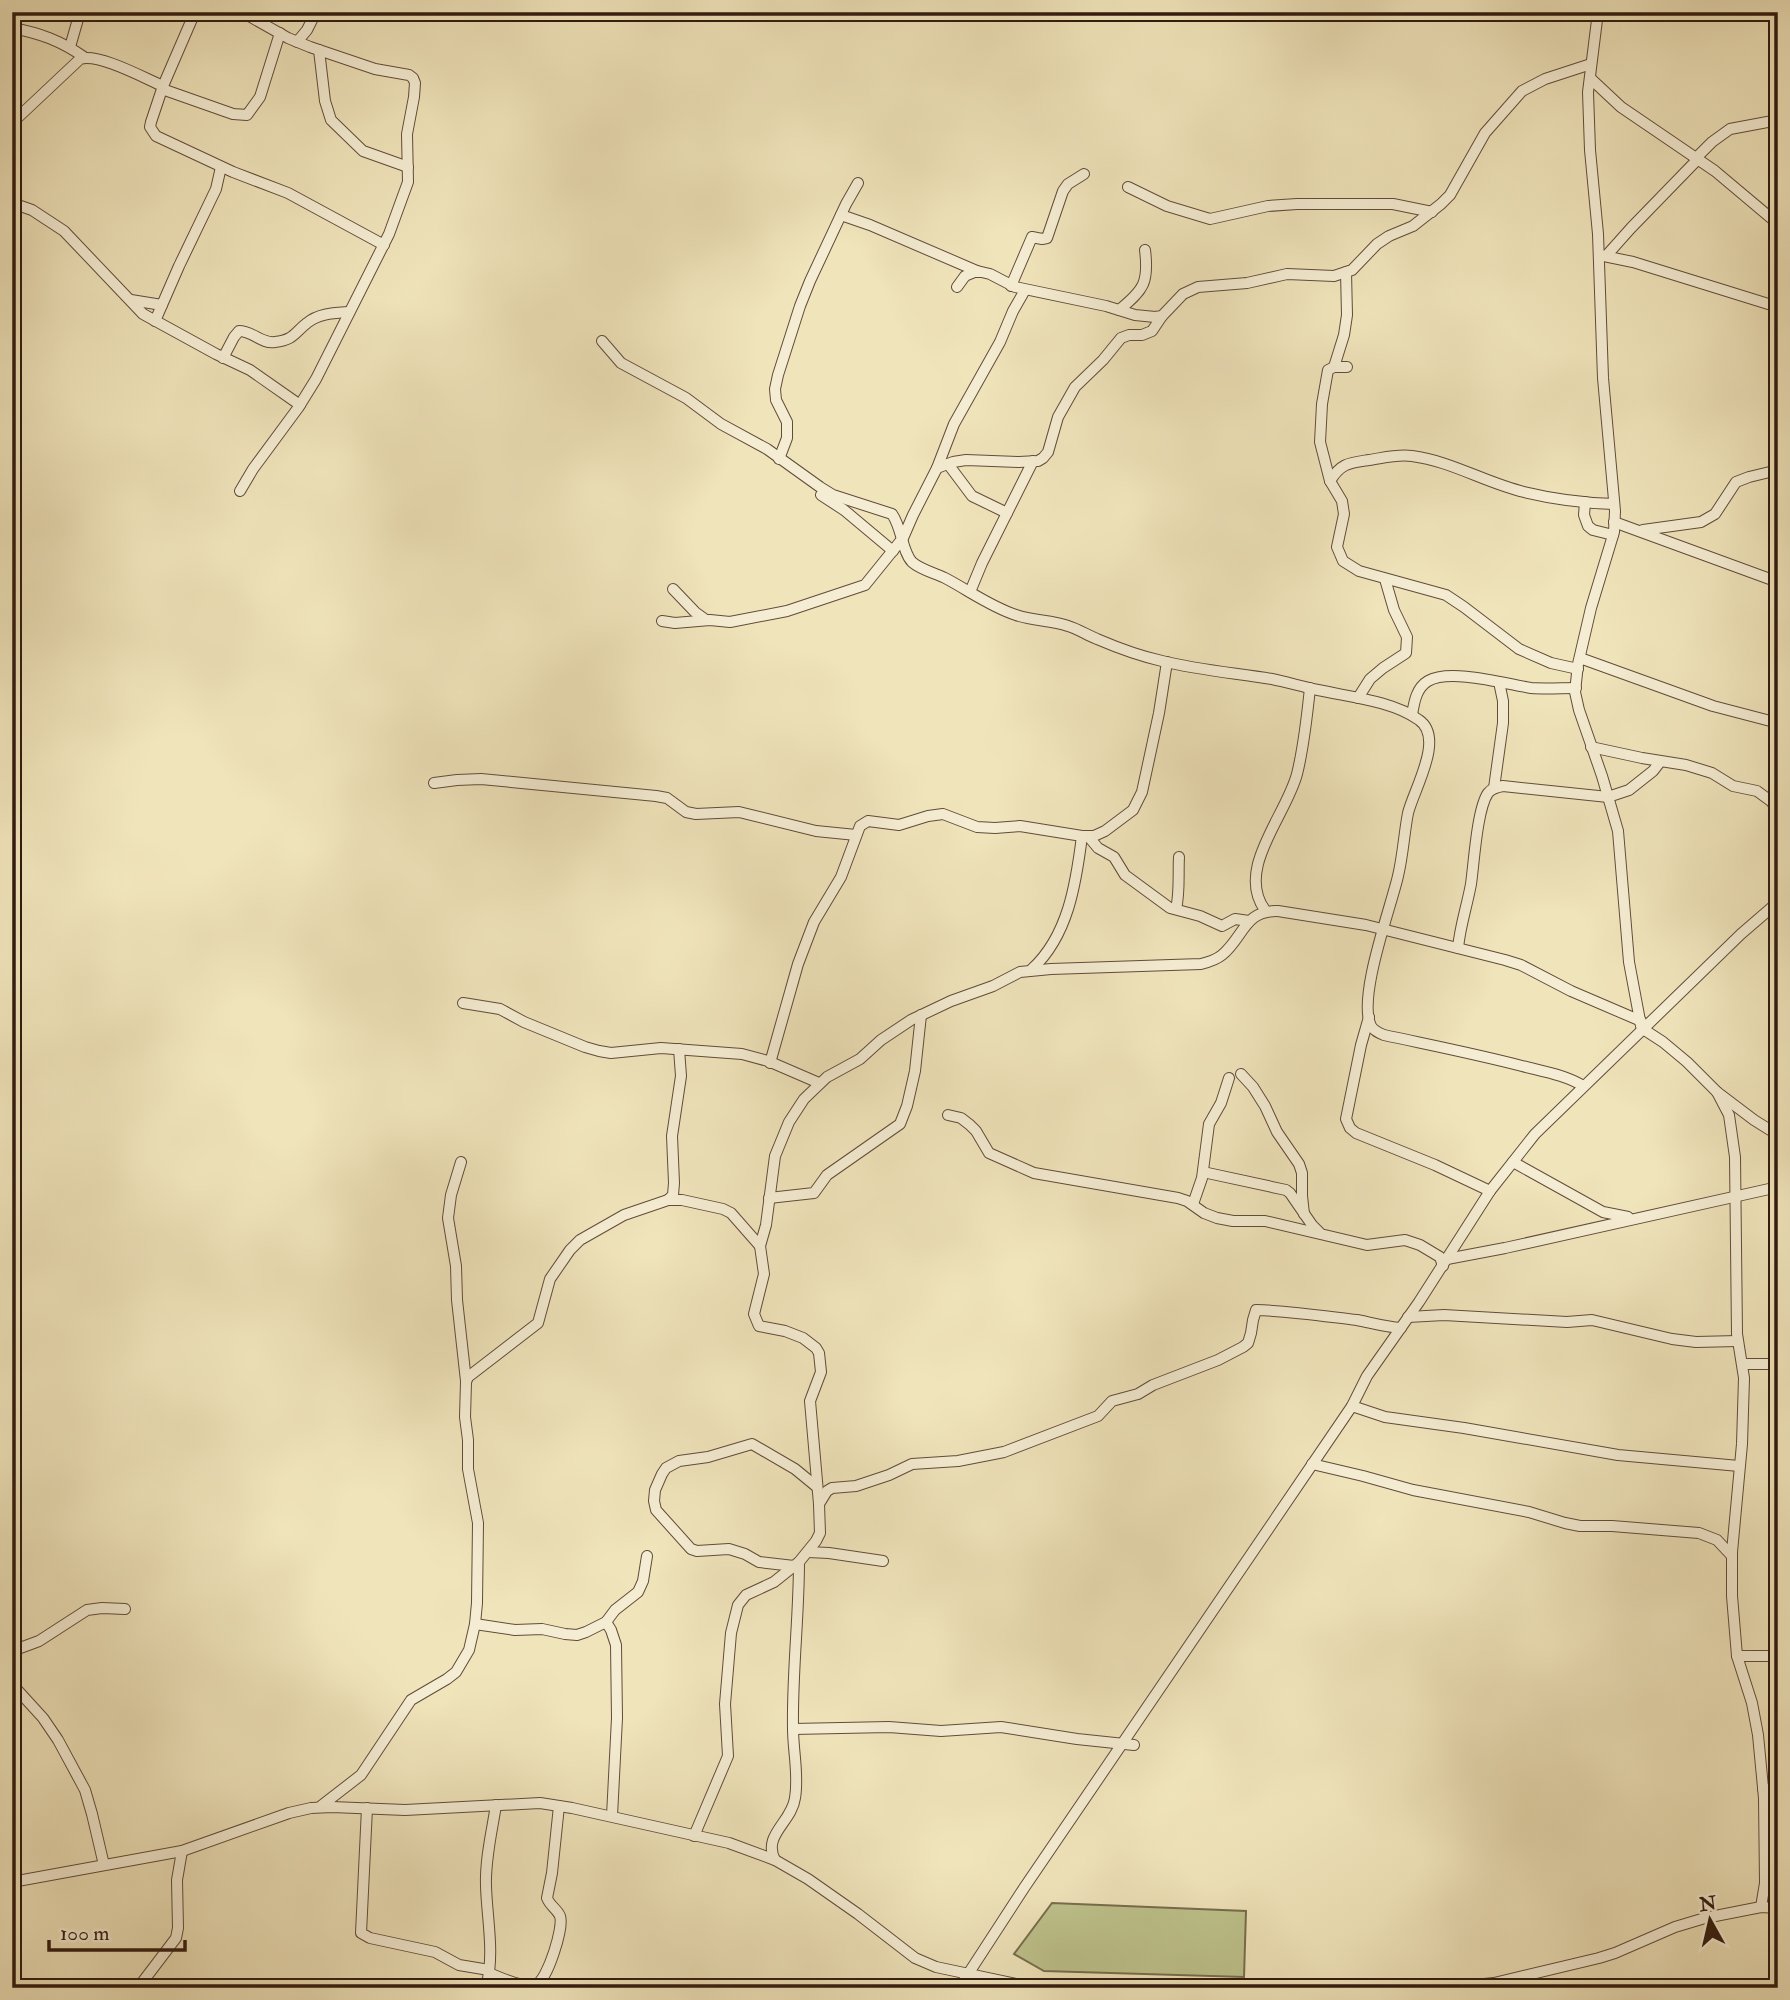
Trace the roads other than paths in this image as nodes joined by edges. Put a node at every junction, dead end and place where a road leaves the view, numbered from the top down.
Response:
1 (80, 12) edge
2 (195, 12) edge
3 (242, 12) edge
4 (316, 12) edge
5 (1598, 12) edge
6 (12, 27) edge
7 (280, 33) junction
8 (297, 42) junction
9 (70, 47) junction
10 (319, 50) junction
11 (84, 57) junction
12 (1591, 64) junction
13 (1590, 78) junction
14 (162, 88) junction
15 (1778, 120) edge
16 (12, 123) edge
17 (1697, 159) junction
18 (221, 167) junction
19 (408, 167) junction
20 (1084, 174) dead end
21 (858, 183) dead end
22 (1128, 187) dead end
23 (12, 203) edge
24 (1432, 212) junction
25 (841, 215) junction
26 (1778, 223) edge
27 (384, 244) junction
28 (1145, 250) dead end
29 (1602, 255) junction
30 (977, 271) junction
31 (1346, 272) junction
32 (1012, 286) junction
33 (957, 287) dead end
34 (1025, 290) junction
35 (130, 300) junction
36 (162, 305) junction
37 (1778, 307) edge
38 (1119, 310) junction
39 (349, 312) junction
40 (1162, 316) junction
41 (155, 321) junction
42 (602, 341) dead end
43 (223, 358) junction
44 (1347, 366) dead end
45 (1334, 367) junction
46 (300, 404) junction
47 (779, 458) junction
48 (1033, 461) junction
49 (948, 464) junction
50 (937, 468) junction
51 (1778, 470) edge
52 (796, 471) junction
53 (1329, 481) junction
54 (240, 491) dead end
55 (1585, 502) junction
56 (1614, 504) junction
57 (1007, 513) junction
58 (1614, 522) junction
59 (1639, 531) junction
60 (1613, 535) junction
61 (903, 538) junction
62 (893, 551) junction
63 (1385, 579) junction
64 (1778, 582) edge
65 (673, 589) dead end
66 (970, 592) junction
67 (706, 620) junction
68 (662, 621) dead end
69 (1167, 662) junction
70 (1579, 664) junction
71 (1499, 682) junction
72 (1310, 688) junction
73 (1576, 688) junction
74 (1358, 698) junction
75 (1412, 715) junction
76 (1778, 723) edge
77 (1591, 747) junction
78 (1660, 762) junction
79 (434, 783) dead end
80 (1493, 788) junction
81 (1608, 796) junction
82 (1777, 812) edge
83 (856, 835) junction
84 (1085, 836) junction
85 (1179, 857) dead end
86 (1778, 902) edge
87 (1176, 909) junction
88 (1265, 911) junction
89 (1249, 921) junction
90 (1383, 929) junction
91 (1458, 948) junction
92 (1032, 970) junction
93 (463, 1003) dead end
94 (921, 1015) junction
95 (1368, 1016) junction
96 (1641, 1028) junction
97 (679, 1049) junction
98 (770, 1063) junction
99 (1241, 1074) dead end
100 (1229, 1078) dead end
101 (820, 1083) junction
102 (1583, 1086) junction
103 (1717, 1092) junction
104 (948, 1115) dead end
105 (1778, 1135) edge
106 (461, 1162) dead end
107 (1513, 1162) junction
108 (1203, 1172) junction
109 (1778, 1187) edge
110 (1490, 1191) junction
111 (1736, 1197) junction
112 (769, 1198) junction
113 (668, 1200) junction
114 (1193, 1204) junction
115 (1304, 1214) junction
116 (1639, 1218) junction
117 (1321, 1234) junction
118 (760, 1246) junction
119 (1445, 1263) junction
120 (1408, 1317) junction
121 (1401, 1328) junction
122 (1738, 1341) junction
123 (1743, 1364) junction
124 (1778, 1364) edge
125 (466, 1382) junction
126 (1352, 1406) junction
127 (1312, 1464) junction
128 (1739, 1466) junction
129 (817, 1487) junction
130 (819, 1504) junction
131 (808, 1552) junction
132 (647, 1556) dead end
133 (1732, 1556) junction
134 (883, 1560) dead end
135 (796, 1564) junction
136 (125, 1609) dead end
137 (606, 1622) junction
138 (475, 1624) junction
139 (15, 1646) edge
140 (1737, 1656) junction
141 (1778, 1656) edge
142 (12, 1684) edge
143 (793, 1729) junction
144 (1121, 1744) junction
145 (1135, 1745) dead end
146 (1763, 1789) junction
147 (1778, 1790) edge
148 (496, 1805) junction
149 (559, 1806) junction
150 (320, 1807) junction
151 (367, 1808) junction
152 (612, 1816) junction
153 (694, 1836) junction
154 (181, 1851) junction
155 (775, 1860) junction
156 (104, 1865) junction
157 (12, 1882) edge
158 (1761, 1907) junction
159 (1778, 1908) edge
160 (489, 1971) junction
161 (970, 1974) junction
162 (138, 1988) edge
163 (486, 1988) edge
164 (959, 1988) edge
165 (1035, 1988) edge
166 (1443, 1988) edge

1 - 9 street
2 - 14 street
3 - 7 street
4 - 8 street
5 - 12 street
6 - 9 street
7 - 8 street
7 - 14 street
8 - 10 street
9 - 11 street
10 - 19 street
10 - 19 street
11 - 14 street
11 - 16 street
12 - 13 street
12 - 24 street
13 - 17 street
13 - 29 street
14 - 18 street
15 - 17 street
17 - 26 street
17 - 29 street
18 - 27 street
18 - 36 street
19 - 27 street
20 - 32 street
21 - 25 street
22 - 24 street
23 - 35 street
24 - 31 street
25 - 30 street
25 - 47 street
27 - 39 street
28 - 38 street
29 - 37 street
29 - 56 street
30 - 32 street
30 - 33 street
31 - 40 street
31 - 45 street
32 - 34 street
34 - 38 street
34 - 50 street
35 - 36 street
35 - 41 street
36 - 41 street
38 - 40 street
39 - 43 street
39 - 46 street
40 - 48 street
41 - 43 street
42 - 47 street
43 - 46 street
44 - 45 street
45 - 53 street
46 - 54 street
47 - 52 street
48 - 49 street
48 - 57 street
49 - 50 street
49 - 57 street
50 - 61 street
51 - 59 street
52 - 61 street
52 - 62 street
53 - 55 street
53 - 63 street
55 - 56 street
55 - 60 street
56 - 58 street
57 - 66 street
58 - 59 street
58 - 60 street
59 - 64 street
60 - 70 street
61 - 62 street
61 - 66 street
62 - 67 street
63 - 70 street
63 - 74 street
65 - 67 street
66 - 69 street
67 - 68 street
69 - 72 street
69 - 84 street
70 - 73 street
70 - 76 street
71 - 73 street
71 - 75 street
71 - 80 street
72 - 74 street
72 - 88 street
73 - 77 street
74 - 75 street
75 - 90 street
77 - 78 street
77 - 81 street
78 - 81 street
78 - 82 street
79 - 83 street
80 - 81 street
80 - 91 street
81 - 96 street
83 - 84 street
83 - 98 street
84 - 87 street
84 - 92 street
85 - 87 street
86 - 96 street
87 - 89 street
88 - 89 street
88 - 90 street
89 - 92 street
90 - 91 street
90 - 95 street
91 - 96 street
92 - 94 street
93 - 97 street
94 - 101 street
94 - 112 street
95 - 102 street
95 - 110 street
96 - 102 street
96 - 103 street
97 - 98 street
97 - 113 street
98 - 101 street
99 - 115 street
100 - 108 street
101 - 112 street
102 - 107 street
103 - 105 street
103 - 111 street
104 - 114 street
106 - 125 street
107 - 110 street
107 - 116 street
108 - 114 street
108 - 115 street
109 - 111 street
110 - 119 street
111 - 116 street
111 - 122 street
112 - 118 street
113 - 118 street
113 - 125 street
114 - 117 street
115 - 117 street
116 - 119 street
117 - 119 street
118 - 129 street
119 - 120 street
120 - 121 street
120 - 122 street
121 - 126 street
121 - 130 street
122 - 123 street
123 - 124 street
123 - 128 street
125 - 138 street
126 - 127 street
126 - 128 street
127 - 133 street
127 - 144 street
128 - 133 street
129 - 130 street
129 - 135 street
130 - 131 street
131 - 134 street
131 - 135 street
132 - 137 street
133 - 140 street
135 - 143 street
135 - 153 street
136 - 139 street
137 - 138 street
137 - 152 street
138 - 150 street
140 - 141 street
140 - 146 street
142 - 156 street
143 - 144 street
143 - 155 street
144 - 145 street
144 - 161 street
146 - 147 street
146 - 158 street
148 - 149 street
148 - 151 street
148 - 160 street
149 - 152 street
149 - 160 street
150 - 151 street
150 - 154 street
151 - 160 street
152 - 153 street
153 - 155 street
154 - 156 street
154 - 162 street
155 - 161 street
156 - 157 street
158 - 159 street
158 - 166 street
160 - 163 street
161 - 164 street
161 - 165 street

